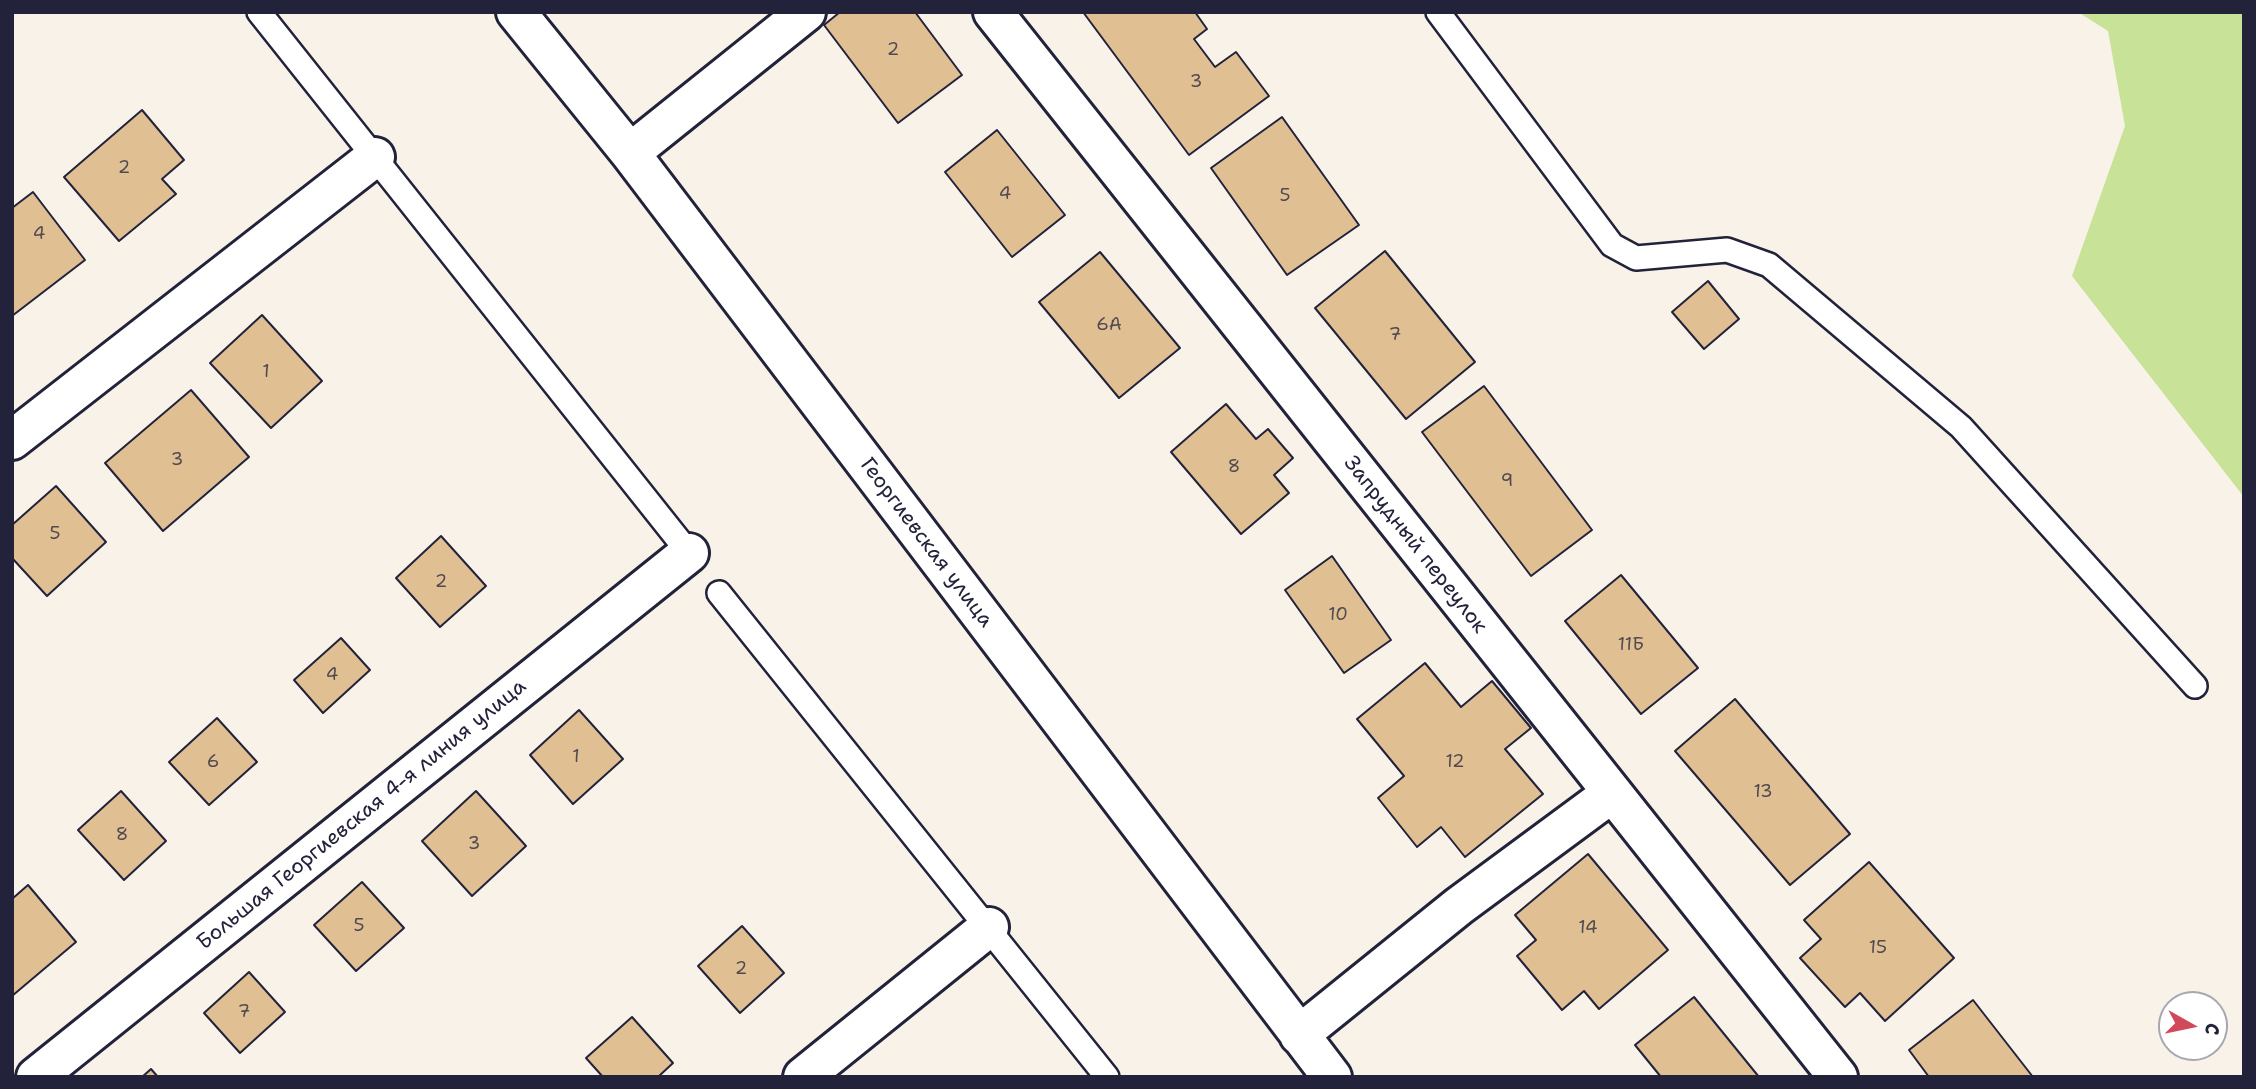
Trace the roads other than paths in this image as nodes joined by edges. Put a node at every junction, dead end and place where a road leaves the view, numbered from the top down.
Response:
1 (259, 12) edge
2 (516, 12) edge
3 (806, 12) edge
4 (993, 12) edge
5 (1438, 12) edge
6 (630, 153) junction
7 (375, 157) junction
8 (12, 440) edge
9 (689, 553) joint
10 (719, 593) dead end
11 (2194, 686) dead end
12 (1612, 793) junction
13 (989, 927) junction
14 (1299, 1035) junction
15 (36, 1077) edge
16 (803, 1077) edge
17 (1107, 1077) edge
18 (1332, 1077) edge
19 (1838, 1077) edge

1 - 7 lane
2 - 6 street, Георгиевская улица
3 - 6 street
4 - 12 street, Запрудный переулок
5 - 11 lane
6 - 14 street, Георгиевская улица
7 - 8 street
7 - 9 lane
9 - 15 street, Большая Георгиевская 4-я линия улица
10 - 13 lane
12 - 14 street
12 - 19 street, Запрудный переулок
13 - 16 street
13 - 17 lane
14 - 18 street, Георгиевская улица

